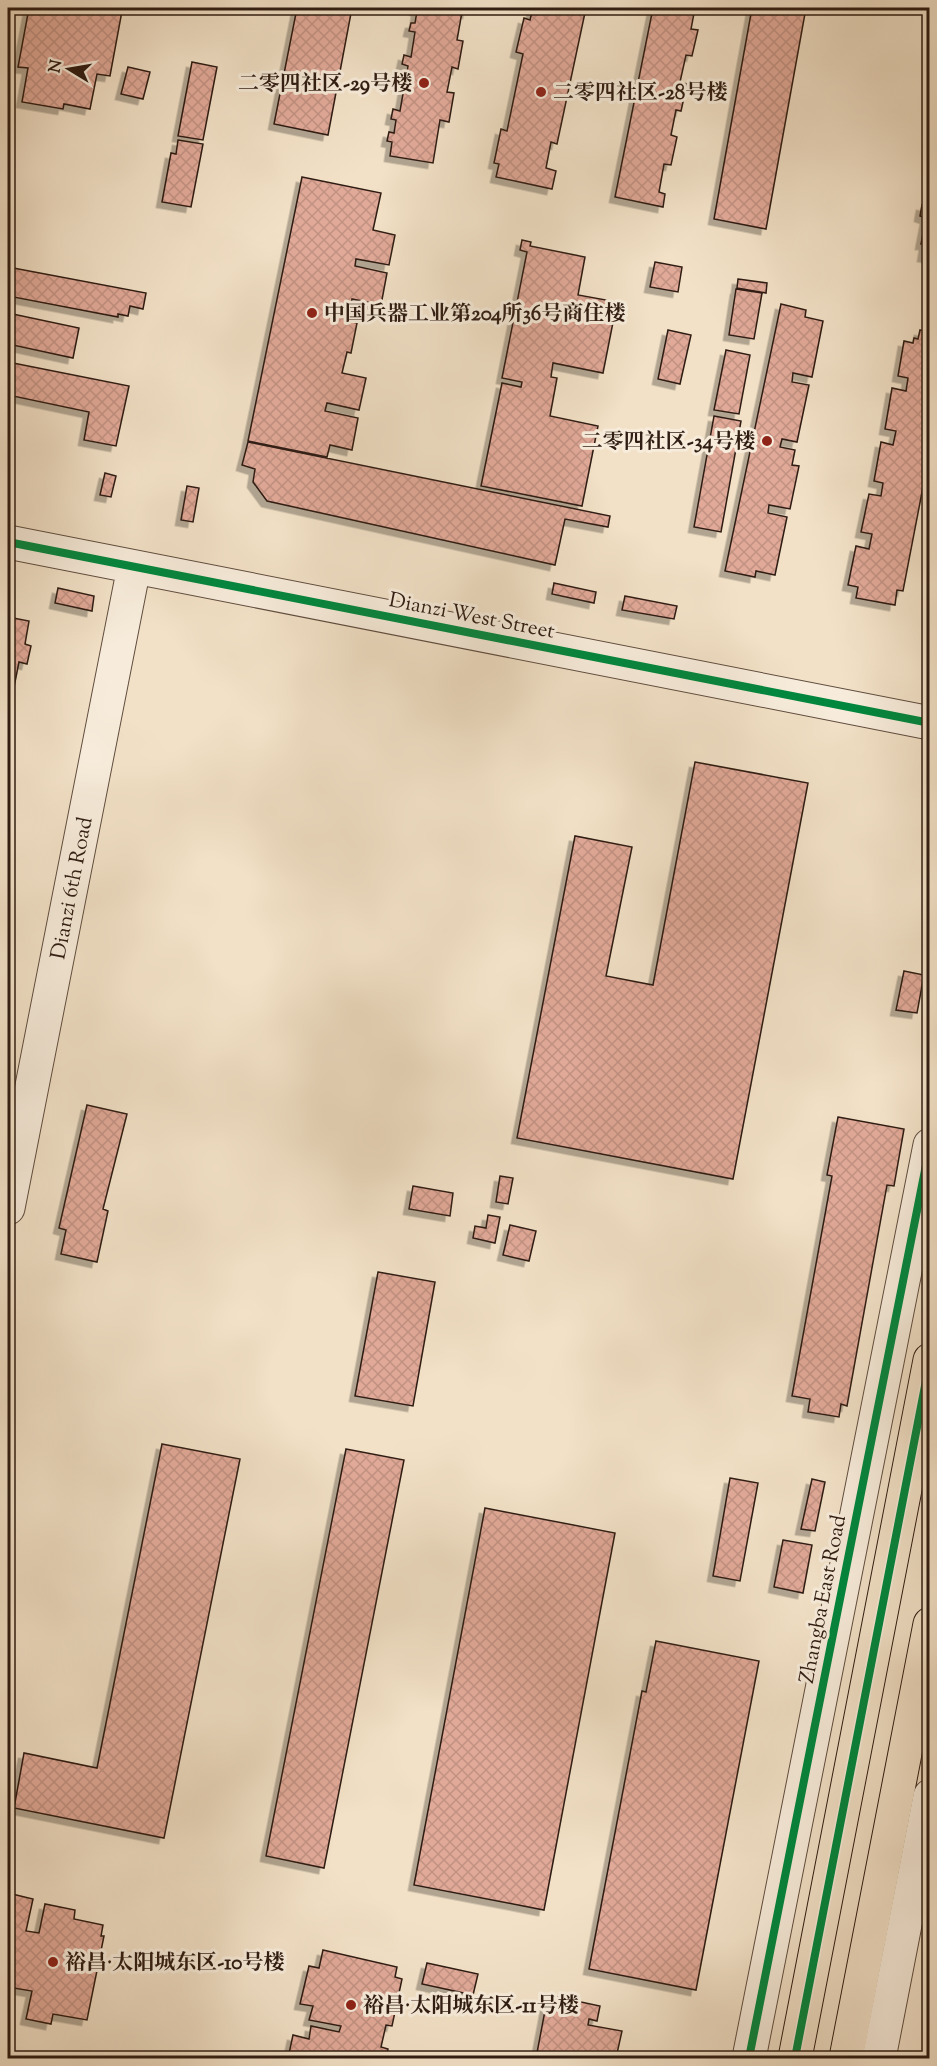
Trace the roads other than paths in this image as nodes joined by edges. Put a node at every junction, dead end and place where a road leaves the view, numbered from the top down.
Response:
1 (8, 542) edge
2 (134, 567) junction
3 (930, 723) edge
4 (930, 1145) edge
5 (8, 1208) edge
6 (930, 1360) edge
7 (930, 1624) edge
8 (930, 1796) edge
9 (749, 2058) edge
10 (795, 2058) edge
11 (846, 2058) edge
12 (879, 2058) edge

1 - 2 street, Dianzi West Street
2 - 3 street, Dianzi West Street
2 - 5 street, Dianzi 6th Road
4 - 9 street, Zhangba East Road
6 - 10 main road
7 - 11 main road
8 - 12 street

